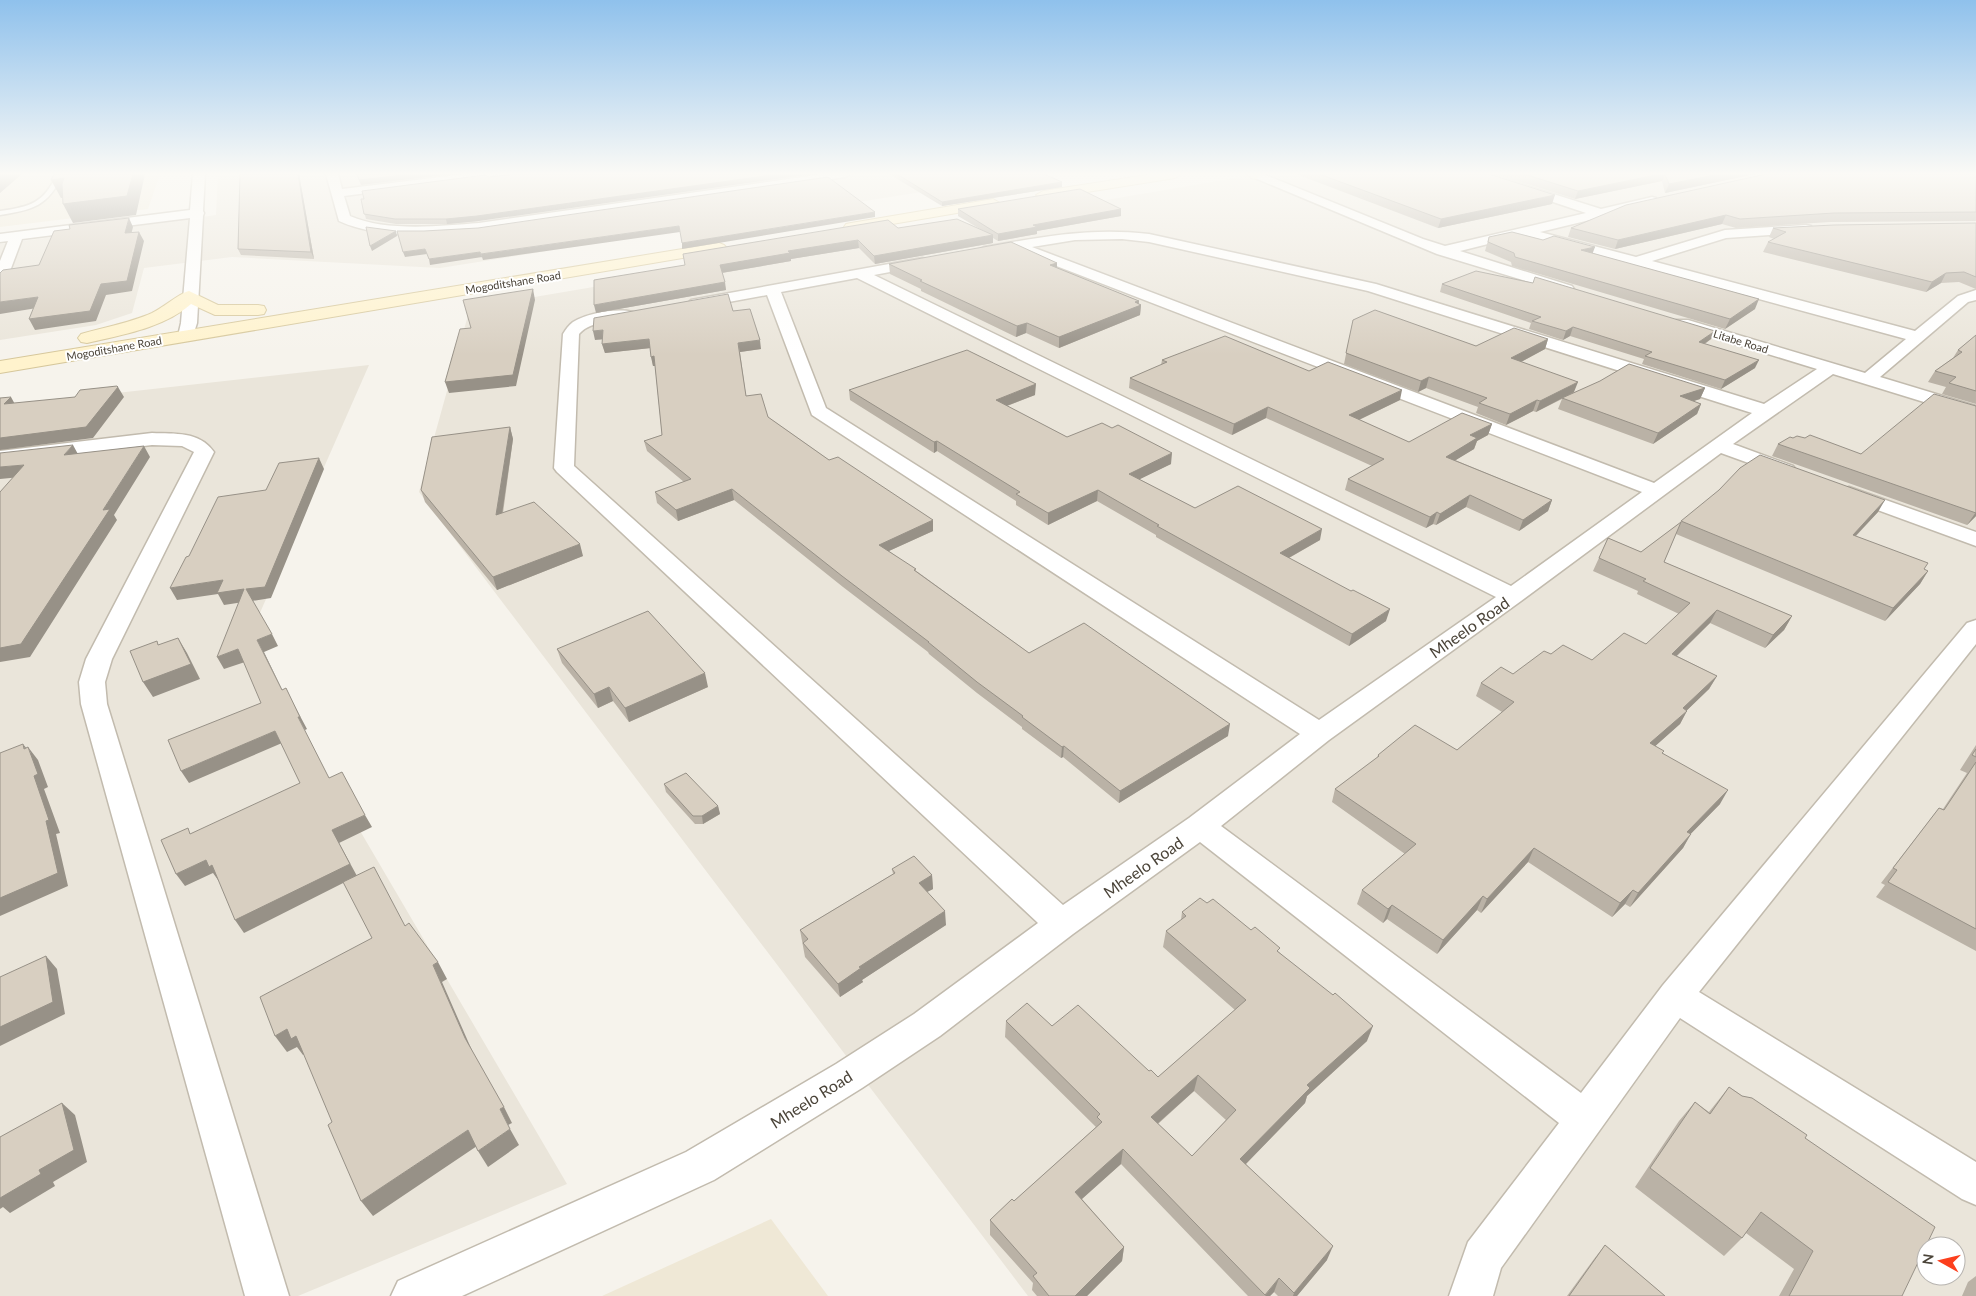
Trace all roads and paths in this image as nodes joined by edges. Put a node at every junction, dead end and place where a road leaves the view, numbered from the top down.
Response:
1 (29, 234) edge
2 (196, 234) edge
3 (1396, 234) edge
4 (1509, 234) edge
5 (1536, 234) edge
6 (1723, 234) edge
7 (17, 236) junction
8 (0, 238) edge
9 (1015, 245) junction
10 (1441, 251) junction
11 (966, 254) edge
12 (936, 259) edge
13 (1635, 262) junction
14 (858, 273) junction
15 (0, 279) edge
16 (772, 289) junction
17 (1583, 294) edge
18 (1976, 295) edge
19 (190, 296) junction
20 (676, 306) edge
21 (270, 310) junction
22 (648, 311) edge
23 (1669, 319) edge
24 (188, 329) junction
25 (1918, 337) junction
26 (66, 344) junction
27 (0, 355) edge
28 (0, 367) edge
29 (1830, 368) junction
30 (1868, 379) junction
31 (1766, 411) junction
32 (1976, 412) edge
33 (1720, 446) junction
34 (0, 456) edge
35 (1802, 476) edge
36 (1830, 486) edge
37 (1657, 491) junction
38 (1976, 539) edge
39 (1513, 596) junction
40 (1976, 628) edge
41 (1320, 733) junction
42 (1200, 826) junction
43 (1061, 924) junction
44 (1675, 996) junction
45 (1584, 1118) junction
46 (1976, 1185) edge
47 (267, 1296) edge
48 (414, 1296) edge
49 (1471, 1296) edge

1 - 7 street
2 - 19 street
3 - 10 street
4 - 10 street
5 - 13 street
6 - 13 street
7 - 8 street
7 - 15 street
9 - 11 street
9 - 31 street
9 - 37 street
10 - 17 street
12 - 14 street
13 - 25 street
14 - 16 street
14 - 39 street
16 - 20 street
16 - 41 street
18 - 25 street
19 - 21 main road
19 - 24 street
19 - 26 main road
21 - 24 main road, Mogoditshane Road
21 - 24 main road, Mogoditshane Road
22 - 43 street
23 - 29 street, Litabe Road
24 - 26 main road, Mogoditshane Road
24 - 28 main road, Mogoditshane Road
25 - 30 street
26 - 27 main road, Mogoditshane Road
29 - 30 street, Litabe Road
29 - 31 street, Mheelo Road
30 - 32 street, Litabe Road
31 - 33 street, Mheelo Road
33 - 35 street
33 - 37 street, Mheelo Road
34 - 47 street
36 - 38 street
37 - 39 street, Mheelo Road
39 - 41 street, Mheelo Road
40 - 44 street
41 - 42 street, Mheelo Road
42 - 43 street, Mheelo Road
42 - 45 street
43 - 48 street, Mheelo Road
44 - 45 street
44 - 46 street
45 - 49 street

